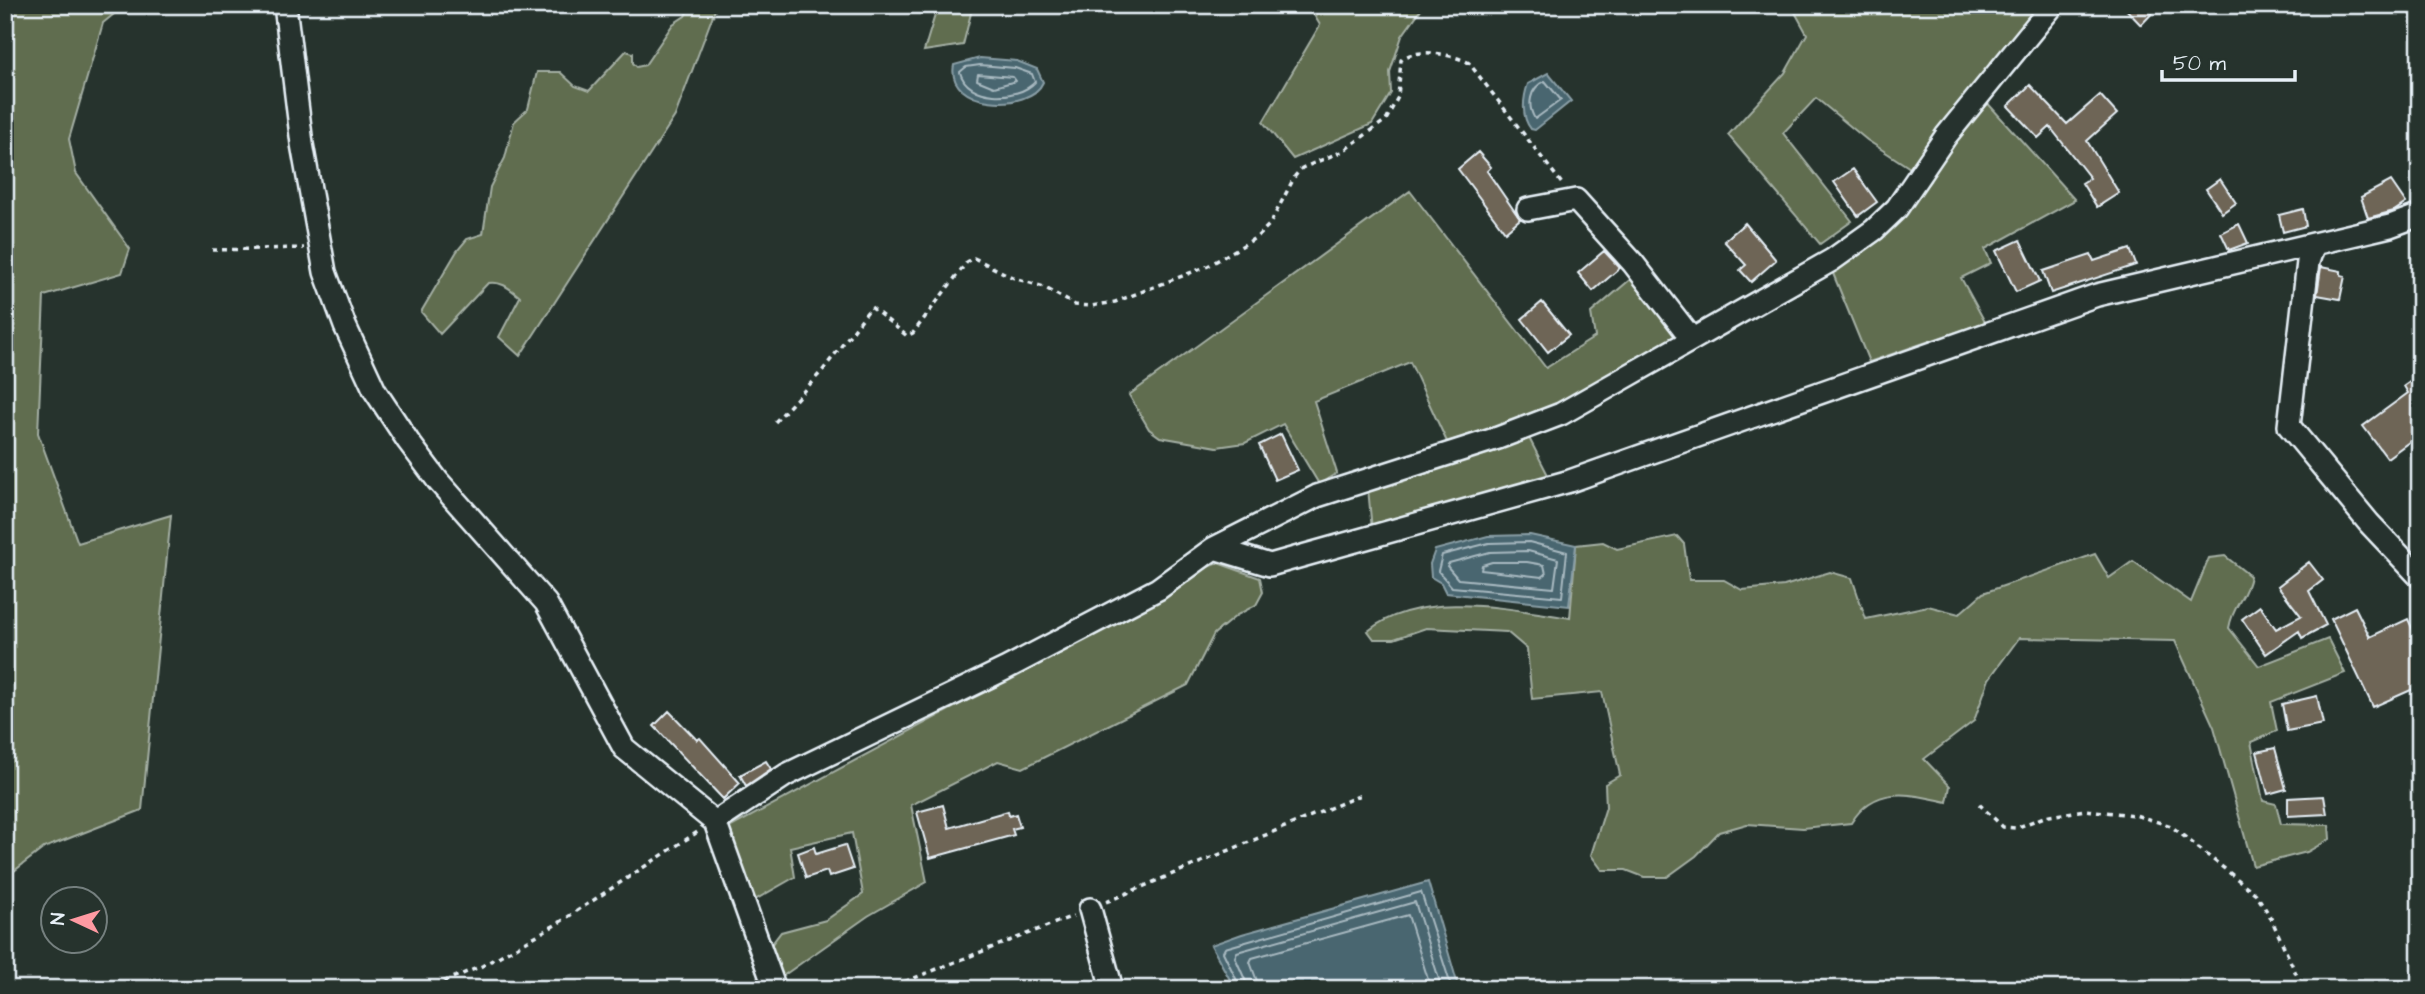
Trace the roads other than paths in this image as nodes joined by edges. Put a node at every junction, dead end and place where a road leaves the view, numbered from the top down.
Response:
1 (285, 5) edge
2 (2053, 5) edge
3 (1528, 209) dead end
4 (2420, 215) edge
5 (2314, 244) junction
6 (1692, 339) junction
7 (1214, 548) junction
8 (2420, 577) edge
9 (715, 821) junction
10 (1090, 909) road end
11 (775, 989) edge
12 (1112, 989) edge

1 - 9 street
2 - 6 street
3 - 6 street
4 - 5 street
5 - 7 street
5 - 8 street
6 - 7 street
7 - 9 street
9 - 11 street
10 - 12 street

